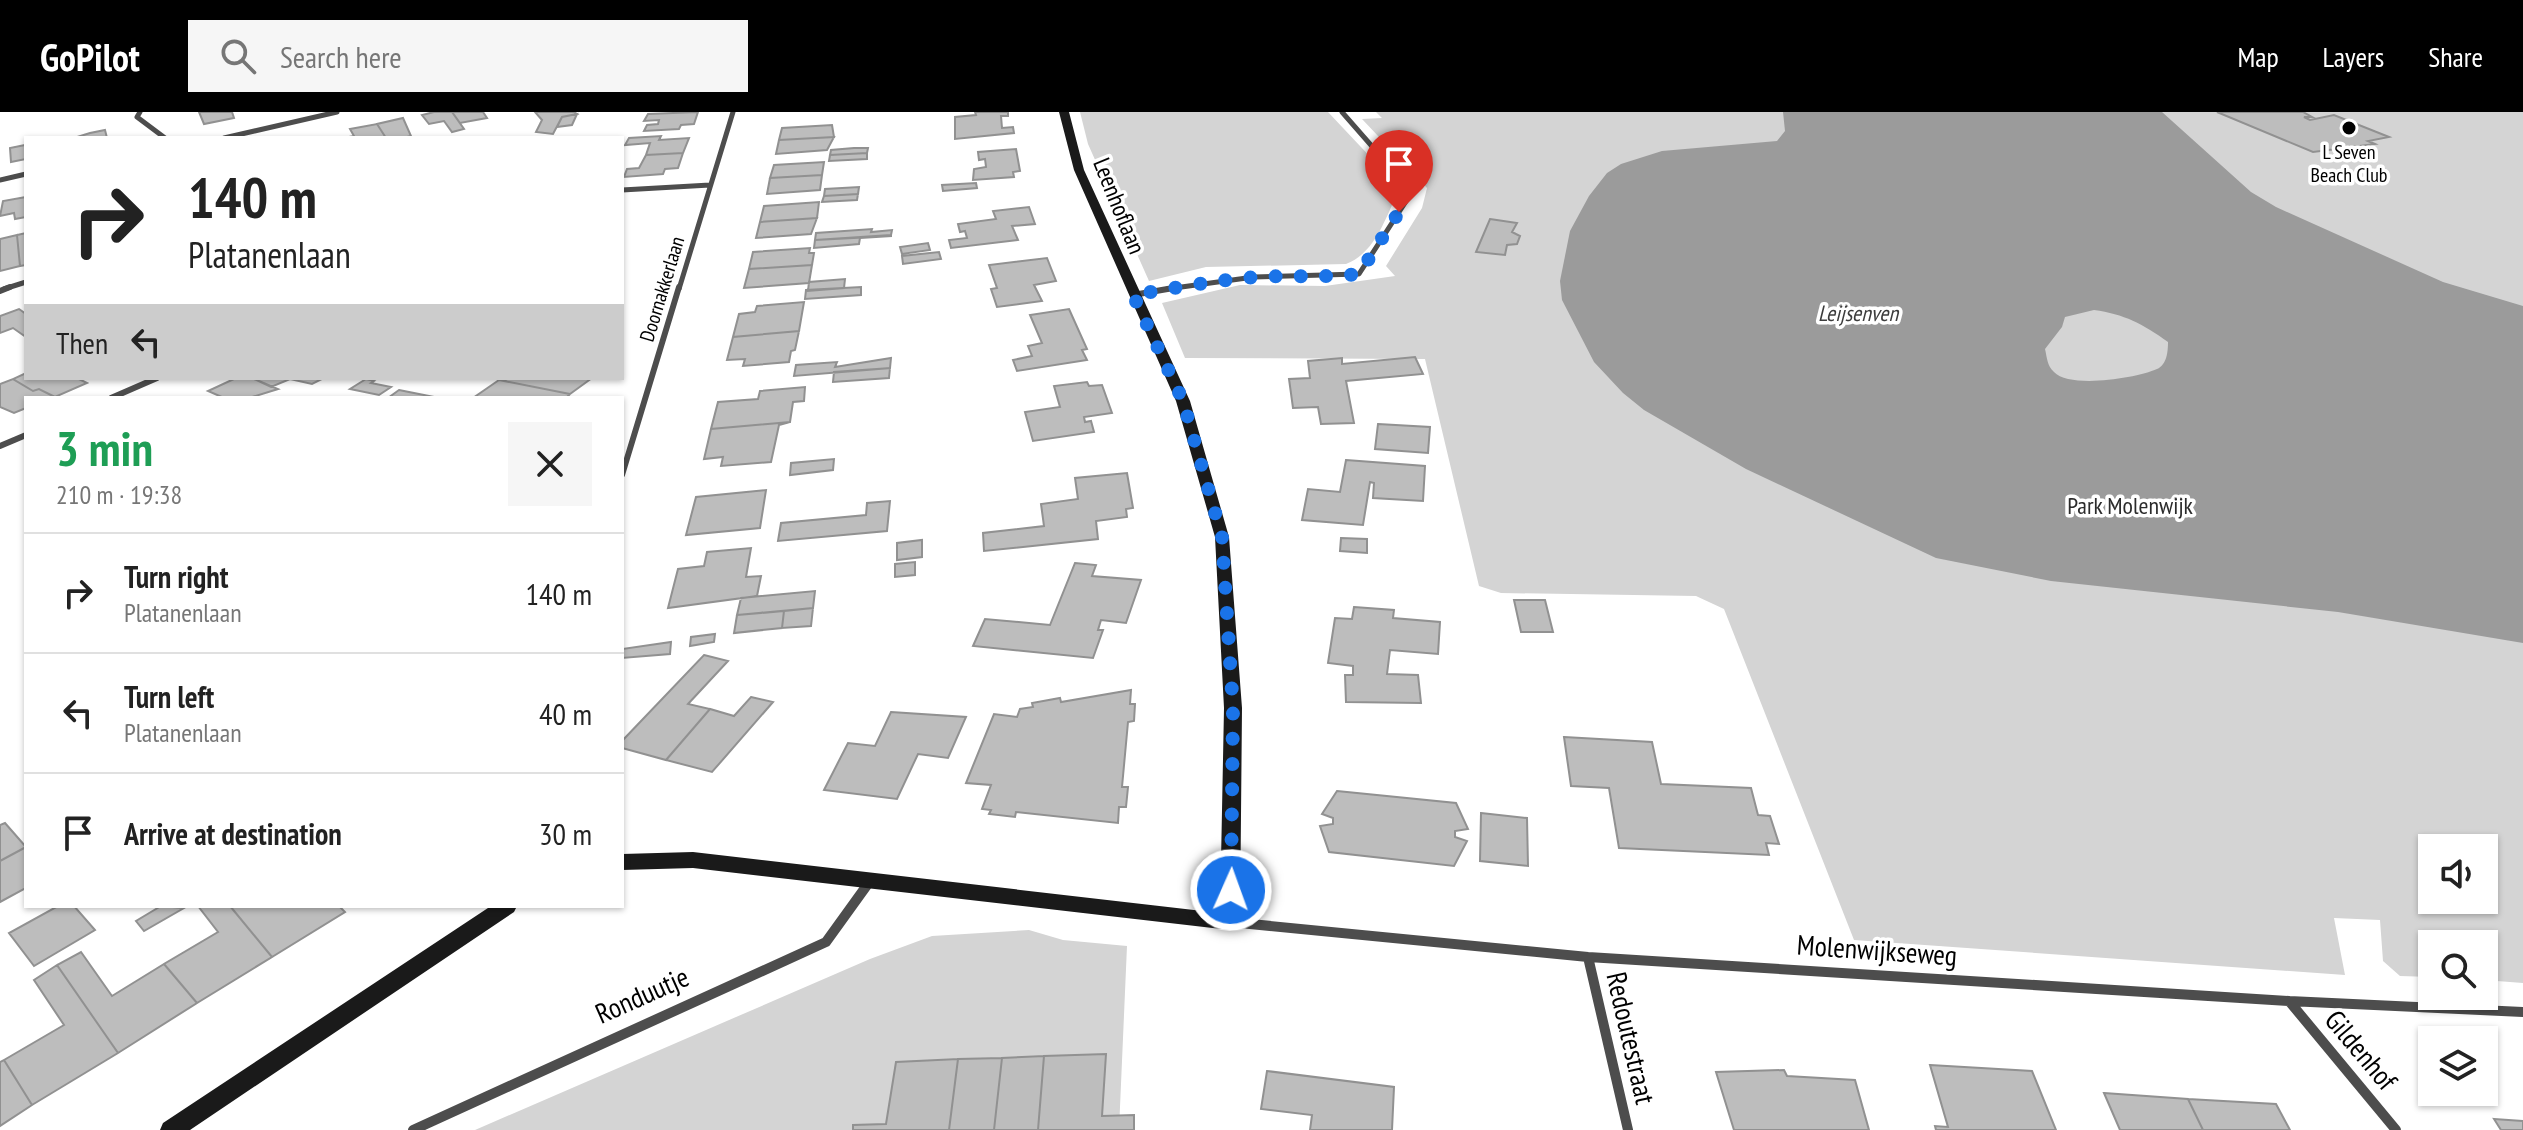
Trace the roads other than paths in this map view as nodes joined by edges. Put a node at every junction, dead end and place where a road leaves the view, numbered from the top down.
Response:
1 (140, 112) edge
2 (337, 112) edge
3 (733, 112) edge
4 (1064, 112) edge
5 (1342, 112) edge
6 (162, 136) edge
7 (233, 136) edge
8 (24, 174) edge
9 (0, 180) edge
10 (710, 185) junction
11 (624, 190) edge
12 (24, 282) edge
13 (0, 289) edge
14 (1133, 295) junction
15 (152, 380) edge
16 (116, 396) edge
17 (24, 436) edge
18 (0, 446) edge
19 (624, 468) edge
20 (624, 862) edge
21 (870, 881) junction
22 (504, 908) edge
23 (1230, 922) junction
24 (1588, 957) junction
25 (2289, 1001) junction
26 (2523, 1012) edge
27 (171, 1130) edge
28 (413, 1130) edge
29 (1628, 1130) edge
30 (2396, 1130) edge

1 - 6 street
2 - 7 street
3 - 10 street, Doornakkerlaan
4 - 14 street, Leenhoflaan
5 - 14 street
8 - 9 street
10 - 11 street
10 - 19 street, Doornakkerlaan
12 - 13 street
14 - 23 street, Leenhoflaan
15 - 16 street
17 - 18 street
20 - 21 street
21 - 23 street
21 - 28 street, Ronduutje
22 - 27 street
23 - 24 street, Molenwijkseweg
24 - 25 street, Molenwijkseweg
24 - 29 street, Redoutestraat
25 - 26 street, Molenwijkseweg
25 - 30 street, Gildenhof

